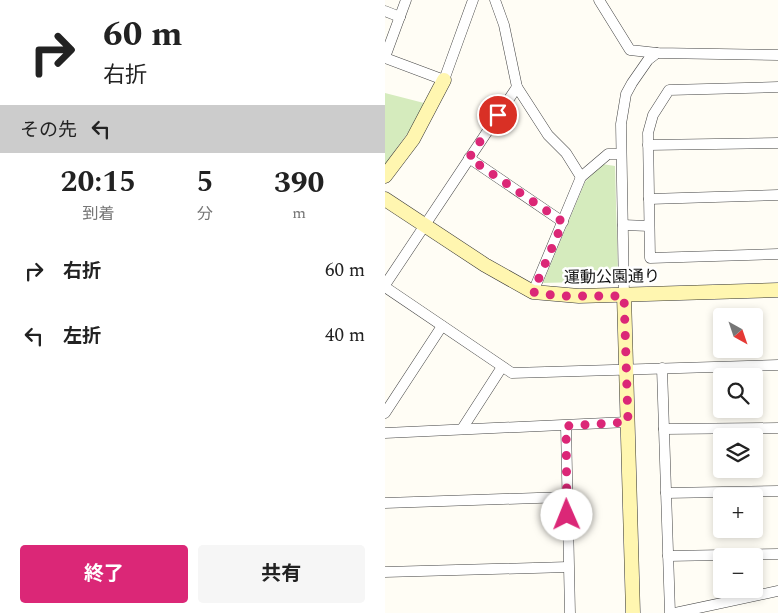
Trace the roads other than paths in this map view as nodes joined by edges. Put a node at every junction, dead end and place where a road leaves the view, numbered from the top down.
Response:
1 (406, 0) edge
2 (473, 0) edge
3 (495, 0) edge
4 (599, 0) edge
5 (385, 12) edge
6 (400, 17) junction
7 (657, 53) junction
8 (778, 55) edge
9 (385, 57) edge
10 (444, 80) junction
11 (517, 86) junction
12 (778, 87) edge
13 (778, 143) edge
14 (648, 145) junction
15 (620, 154) junction
16 (469, 158) junction
17 (385, 176) edge
18 (581, 177) junction
19 (778, 195) edge
20 (385, 199) edge
21 (649, 199) junction
22 (563, 222) junction
23 (425, 224) junction
24 (623, 225) junction
25 (649, 226) junction
26 (778, 254) edge
27 (385, 286) edge
28 (778, 290) edge
29 (533, 292) junction
30 (624, 296) junction
31 (442, 326) junction
32 (778, 364) edge
33 (502, 367) junction
34 (662, 368) junction
35 (626, 369) junction
36 (385, 414) edge
37 (628, 422) junction
38 (566, 426) junction
39 (778, 428) edge
40 (462, 429) junction
41 (664, 430) junction
42 (385, 433) edge
43 (778, 491) edge
44 (666, 493) junction
45 (566, 497) junction
46 (385, 503) edge
47 (778, 554) edge
48 (668, 556) junction
49 (568, 567) junction
50 (385, 572) edge
51 (778, 591) edge
52 (570, 613) edge
53 (633, 613) edge
54 (670, 613) edge
55 (675, 613) edge

1 - 6 street
2 - 10 street
3 - 11 street
4 - 7 street
5 - 6 street
6 - 9 street
7 - 8 street
7 - 15 street
9 - 10 street
10 - 17 street
11 - 16 street
11 - 18 street
12 - 14 street
13 - 14 street
14 - 21 street
15 - 18 street
15 - 24 street
16 - 22 street
16 - 23 street
18 - 22 street
19 - 21 street
20 - 23 street, 運動公園通り
21 - 25 street
22 - 29 street
23 - 27 street
23 - 29 street, 運動公園通り
24 - 25 street
24 - 30 street
25 - 26 street
27 - 31 street
28 - 30 street, 運動公園通り
29 - 30 street, 運動公園通り
30 - 35 street
31 - 33 street
31 - 36 street
32 - 34 street
33 - 35 street
33 - 40 street
34 - 35 street
34 - 41 street
35 - 37 street
37 - 38 street
37 - 53 street
38 - 40 street
38 - 45 street
39 - 41 street
40 - 42 street
41 - 44 street
43 - 44 street
44 - 48 street
45 - 46 street
45 - 49 street
47 - 48 street
48 - 54 street
49 - 50 street
49 - 52 street
51 - 55 street

